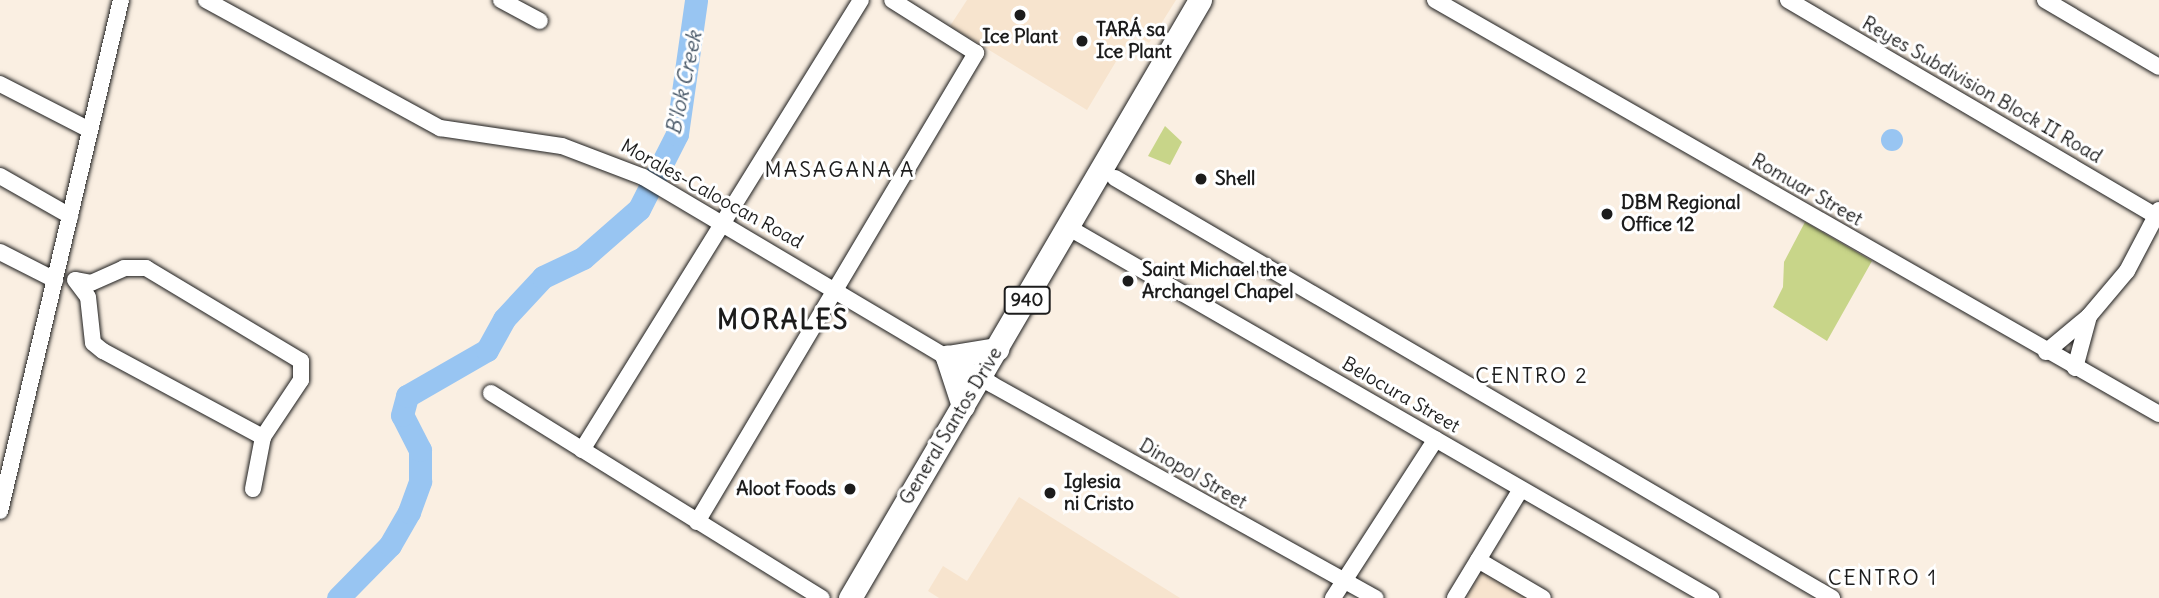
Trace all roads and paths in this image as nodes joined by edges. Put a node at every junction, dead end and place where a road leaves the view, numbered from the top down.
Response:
1 (121, 0) edge
2 (206, 0) edge
3 (501, 0) edge
4 (861, 0) edge
5 (892, 0) edge
6 (1200, 0) edge
7 (1215, 0) edge
8 (1435, 0) edge
9 (1788, 0) edge
10 (2045, 0) edge
11 (1457, 5) edge
12 (540, 21) dead end
13 (2159, 68) edge
14 (0, 84) edge
15 (90, 130) junction
16 (0, 176) edge
17 (1115, 178) junction
18 (2157, 213) edge
19 (70, 216) junction
20 (722, 220) junction
21 (1077, 232) junction
22 (0, 252) edge
23 (56, 275) junction
24 (76, 280) junction
25 (836, 288) junction
26 (2089, 316) junction
27 (997, 349) junction
28 (2046, 352) junction
29 (947, 357) junction
30 (2075, 368) junction
31 (985, 381) junction
32 (491, 393) dead end
33 (963, 406) junction
34 (2159, 414) edge
35 (262, 437) junction
36 (1436, 439) junction
37 (582, 450) junction
38 (253, 489) dead end
39 (1521, 489) junction
40 (0, 511) edge
41 (697, 523) junction
42 (1478, 560) junction
43 (1345, 580) junction
44 (822, 598) edge
45 (850, 598) edge
46 (865, 598) edge
47 (1333, 598) edge
48 (1375, 598) edge
49 (1455, 598) edge
50 (1543, 598) edge
51 (1711, 598) edge
52 (1832, 598) edge

1 - 15 street
2 - 20 street, Morales-Caloocan Road
3 - 12 street
4 - 20 street
5 - 25 street
6 - 21 highway, General Santos Drive / 940
7 - 17 highway, General Santos Drive / 940
8 - 11 street, Romuar Street
9 - 18 street, Reyes Subdivision Block II Road
10 - 13 street
11 - 28 street, Romuar Street
14 - 15 street
15 - 19 street
16 - 19 street
17 - 21 highway, General Santos Drive / 940
17 - 52 street
18 - 26 street
19 - 23 street
20 - 25 street, Morales-Caloocan Road
20 - 37 street
21 - 27 highway, General Santos Drive / 940
21 - 31 highway, General Santos Drive / 940
21 - 36 street, Belocura Street
22 - 23 street
23 - 24 street
23 - 40 street
24 - 35 street
24 - 35 street
25 - 29 street, Morales-Caloocan Road
25 - 41 street
26 - 28 street
26 - 30 street
27 - 29 highway
27 - 31 highway, General Santos Drive / 940
28 - 30 street, Romuar Street
29 - 31 street, Morales-Caloocan Road
29 - 33 highway
30 - 34 street, Romuar Street
31 - 33 highway, General Santos Drive / 940
31 - 43 street, Dinopol Street
31 - 46 highway, General Santos Drive / 940
32 - 37 street
33 - 45 highway, General Santos Drive / 940
35 - 38 street
36 - 39 street, Belocura Street
36 - 43 street
37 - 41 street
39 - 42 street
39 - 51 street, Belocura Street
41 - 44 street
42 - 49 street
42 - 50 street
43 - 47 street
43 - 48 street, Dinopol Street

